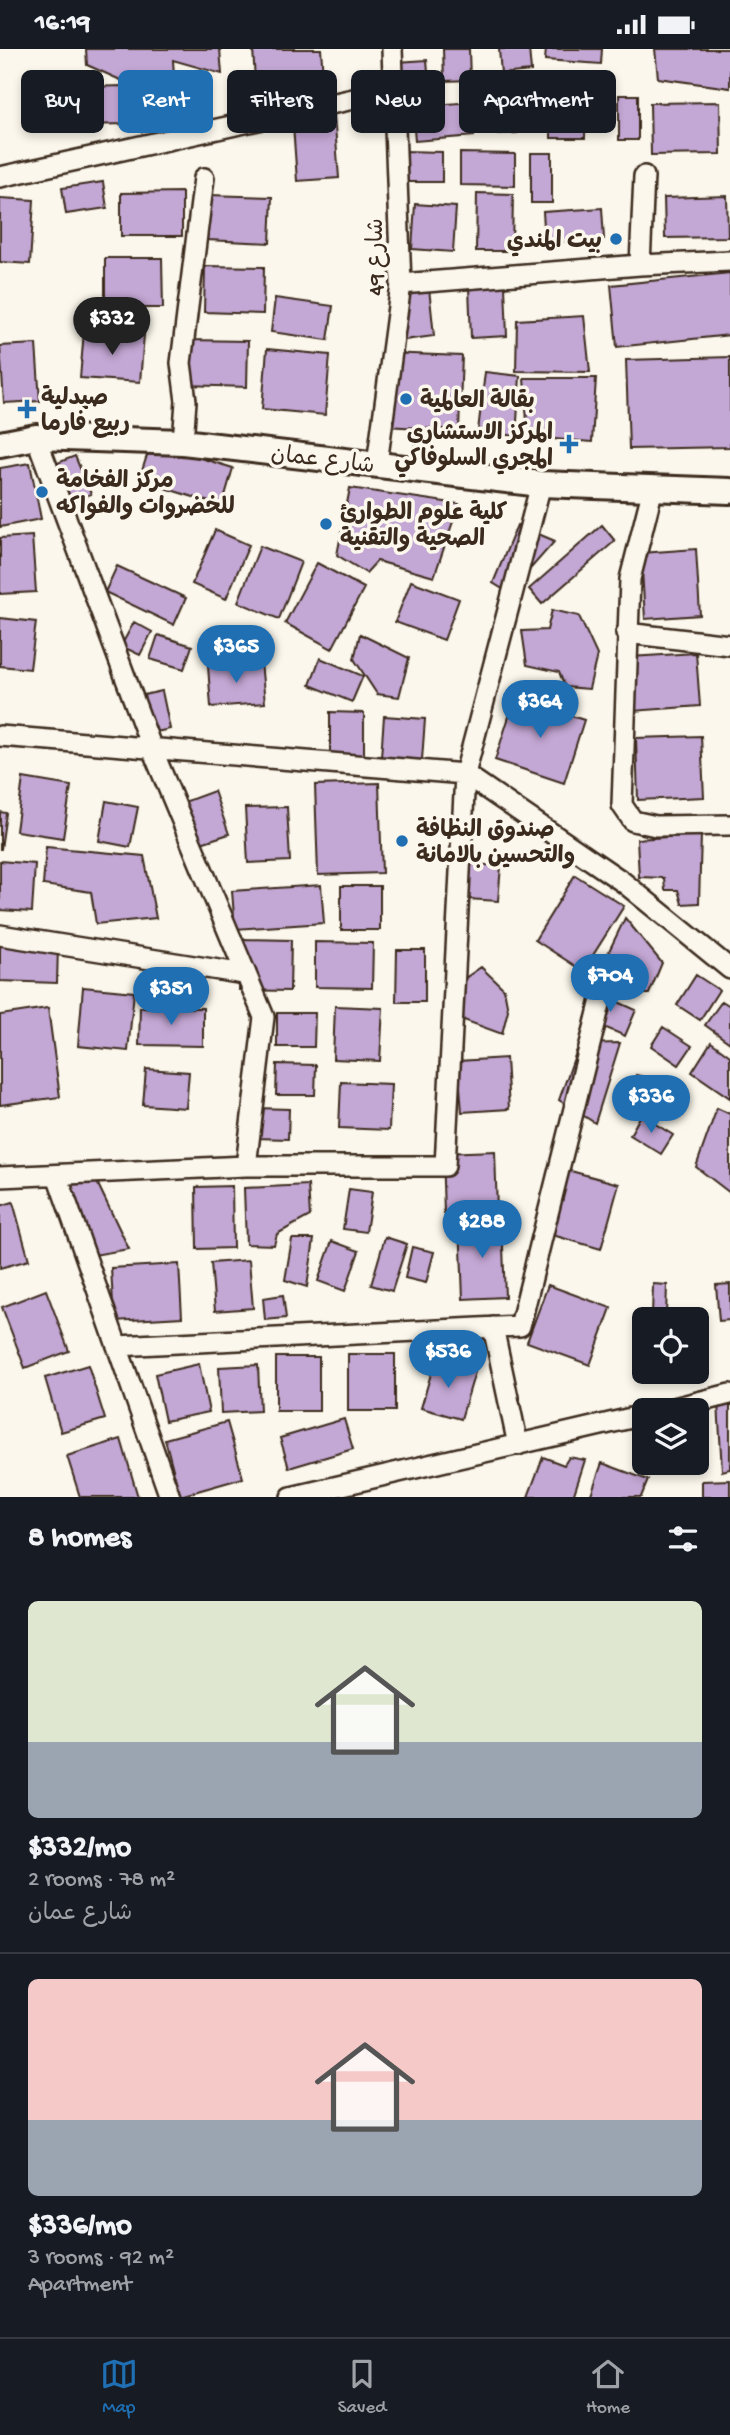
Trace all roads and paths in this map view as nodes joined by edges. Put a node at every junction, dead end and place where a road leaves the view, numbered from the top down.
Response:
1 (392, 49) edge
2 (393, 70) edge
3 (351, 99) edge
4 (396, 133) edge
5 (644, 176) dead end
6 (0, 177) edge
7 (204, 179) dead end
8 (730, 261) edge
9 (640, 265) junction
10 (401, 284) junction
11 (36, 437) junction
12 (183, 442) junction
13 (0, 444) edge
14 (377, 464) junction
15 (541, 484) junction
16 (653, 488) junction
17 (730, 491) edge
18 (626, 633) junction
19 (730, 645) edge
20 (0, 736) edge
21 (152, 749) junction
22 (465, 774) junction
23 (730, 825) edge
24 (0, 935) edge
25 (730, 969) edge
26 (244, 974) junction
27 (605, 984) dead end
28 (246, 1166) junction
29 (57, 1175) junction
30 (0, 1177) edge
31 (493, 1327) junction
32 (117, 1346) junction
33 (730, 1394) edge
34 (709, 1399) edge
35 (632, 1418) edge
36 (517, 1445) junction
37 (170, 1497) edge
38 (291, 1497) edge

1 - 2 street, شارع 49
3 - 6 street
4 - 10 street, شارع 49
5 - 9 street
7 - 12 street
8 - 9 street
9 - 10 street
10 - 14 street, شارع 49
11 - 12 street, شارع عمان
11 - 13 street, شارع عمان
11 - 21 street
12 - 14 street, شارع عمان
14 - 15 street, شارع عمان
15 - 16 street, شارع عمان
15 - 22 street
16 - 17 street, شارع عمان
16 - 18 street
18 - 19 street
18 - 23 street
20 - 21 street
21 - 22 street
21 - 26 street
22 - 25 street
22 - 28 street
24 - 26 street
26 - 28 street
27 - 31 street
28 - 29 street
29 - 30 street
29 - 32 street
31 - 32 street
31 - 36 street
32 - 37 street
33 - 34 street
35 - 36 street
36 - 38 street

